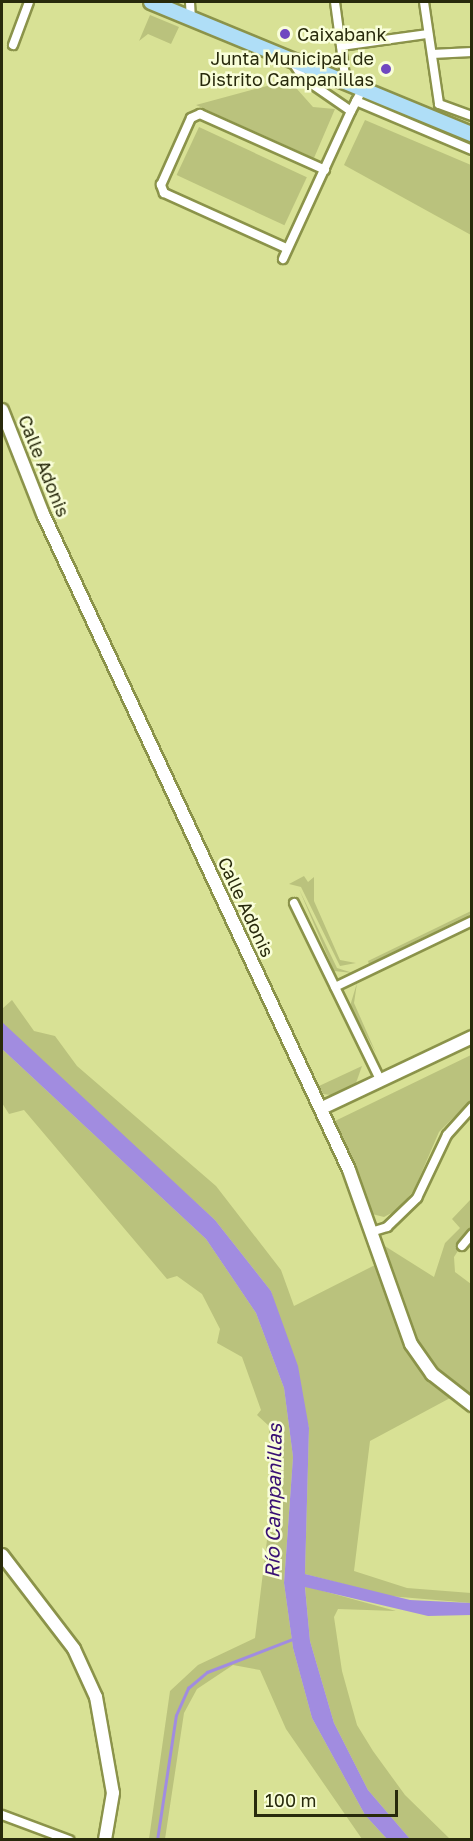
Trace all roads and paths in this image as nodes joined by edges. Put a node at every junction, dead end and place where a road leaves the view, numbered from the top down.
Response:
1 (29, 2) edge
2 (151, 2) edge
3 (190, 2) edge
4 (335, 2) edge
5 (424, 2) edge
6 (191, 19) junction
7 (428, 34) junction
8 (14, 45) dead end
9 (341, 46) junction
10 (471, 52) edge
11 (432, 54) junction
12 (294, 64) junction
13 (346, 86) junction
14 (359, 97) junction
15 (351, 111) junction
16 (471, 116) edge
17 (471, 134) edge
18 (471, 150) edge
19 (325, 170) junction
20 (286, 248) junction
21 (284, 259) dead end
22 (2, 410) edge
23 (294, 903) dead end
24 (471, 921) edge
25 (335, 987) junction
26 (471, 1037) edge
27 (381, 1081) junction
28 (471, 1107) edge
29 (322, 1108) junction
30 (371, 1232) junction
31 (471, 1234) edge
32 (462, 1246) dead end
33 (471, 1405) edge
34 (2, 1554) edge
35 (2, 1815) edge
36 (69, 1839) edge
37 (105, 1839) edge

1 - 8 street
2 - 6 main road
3 - 6 street
4 - 9 street
5 - 7 street
6 - 12 main road
7 - 9 street
7 - 11 street
9 - 13 street
10 - 11 street
11 - 16 street
12 - 13 main road
12 - 15 street
13 - 14 main road
14 - 15 street
14 - 17 main road
14 - 18 street
15 - 19 street
19 - 20 street
19 - 20 street
20 - 21 street
22 - 29 main road, Calle Adonis
23 - 25 street
24 - 25 street
25 - 27 street
26 - 27 main road
27 - 29 main road
28 - 30 street
29 - 30 main road, Calle Adonis
30 - 33 main road, Calle Adonis
31 - 32 street
34 - 37 main road
35 - 36 street

